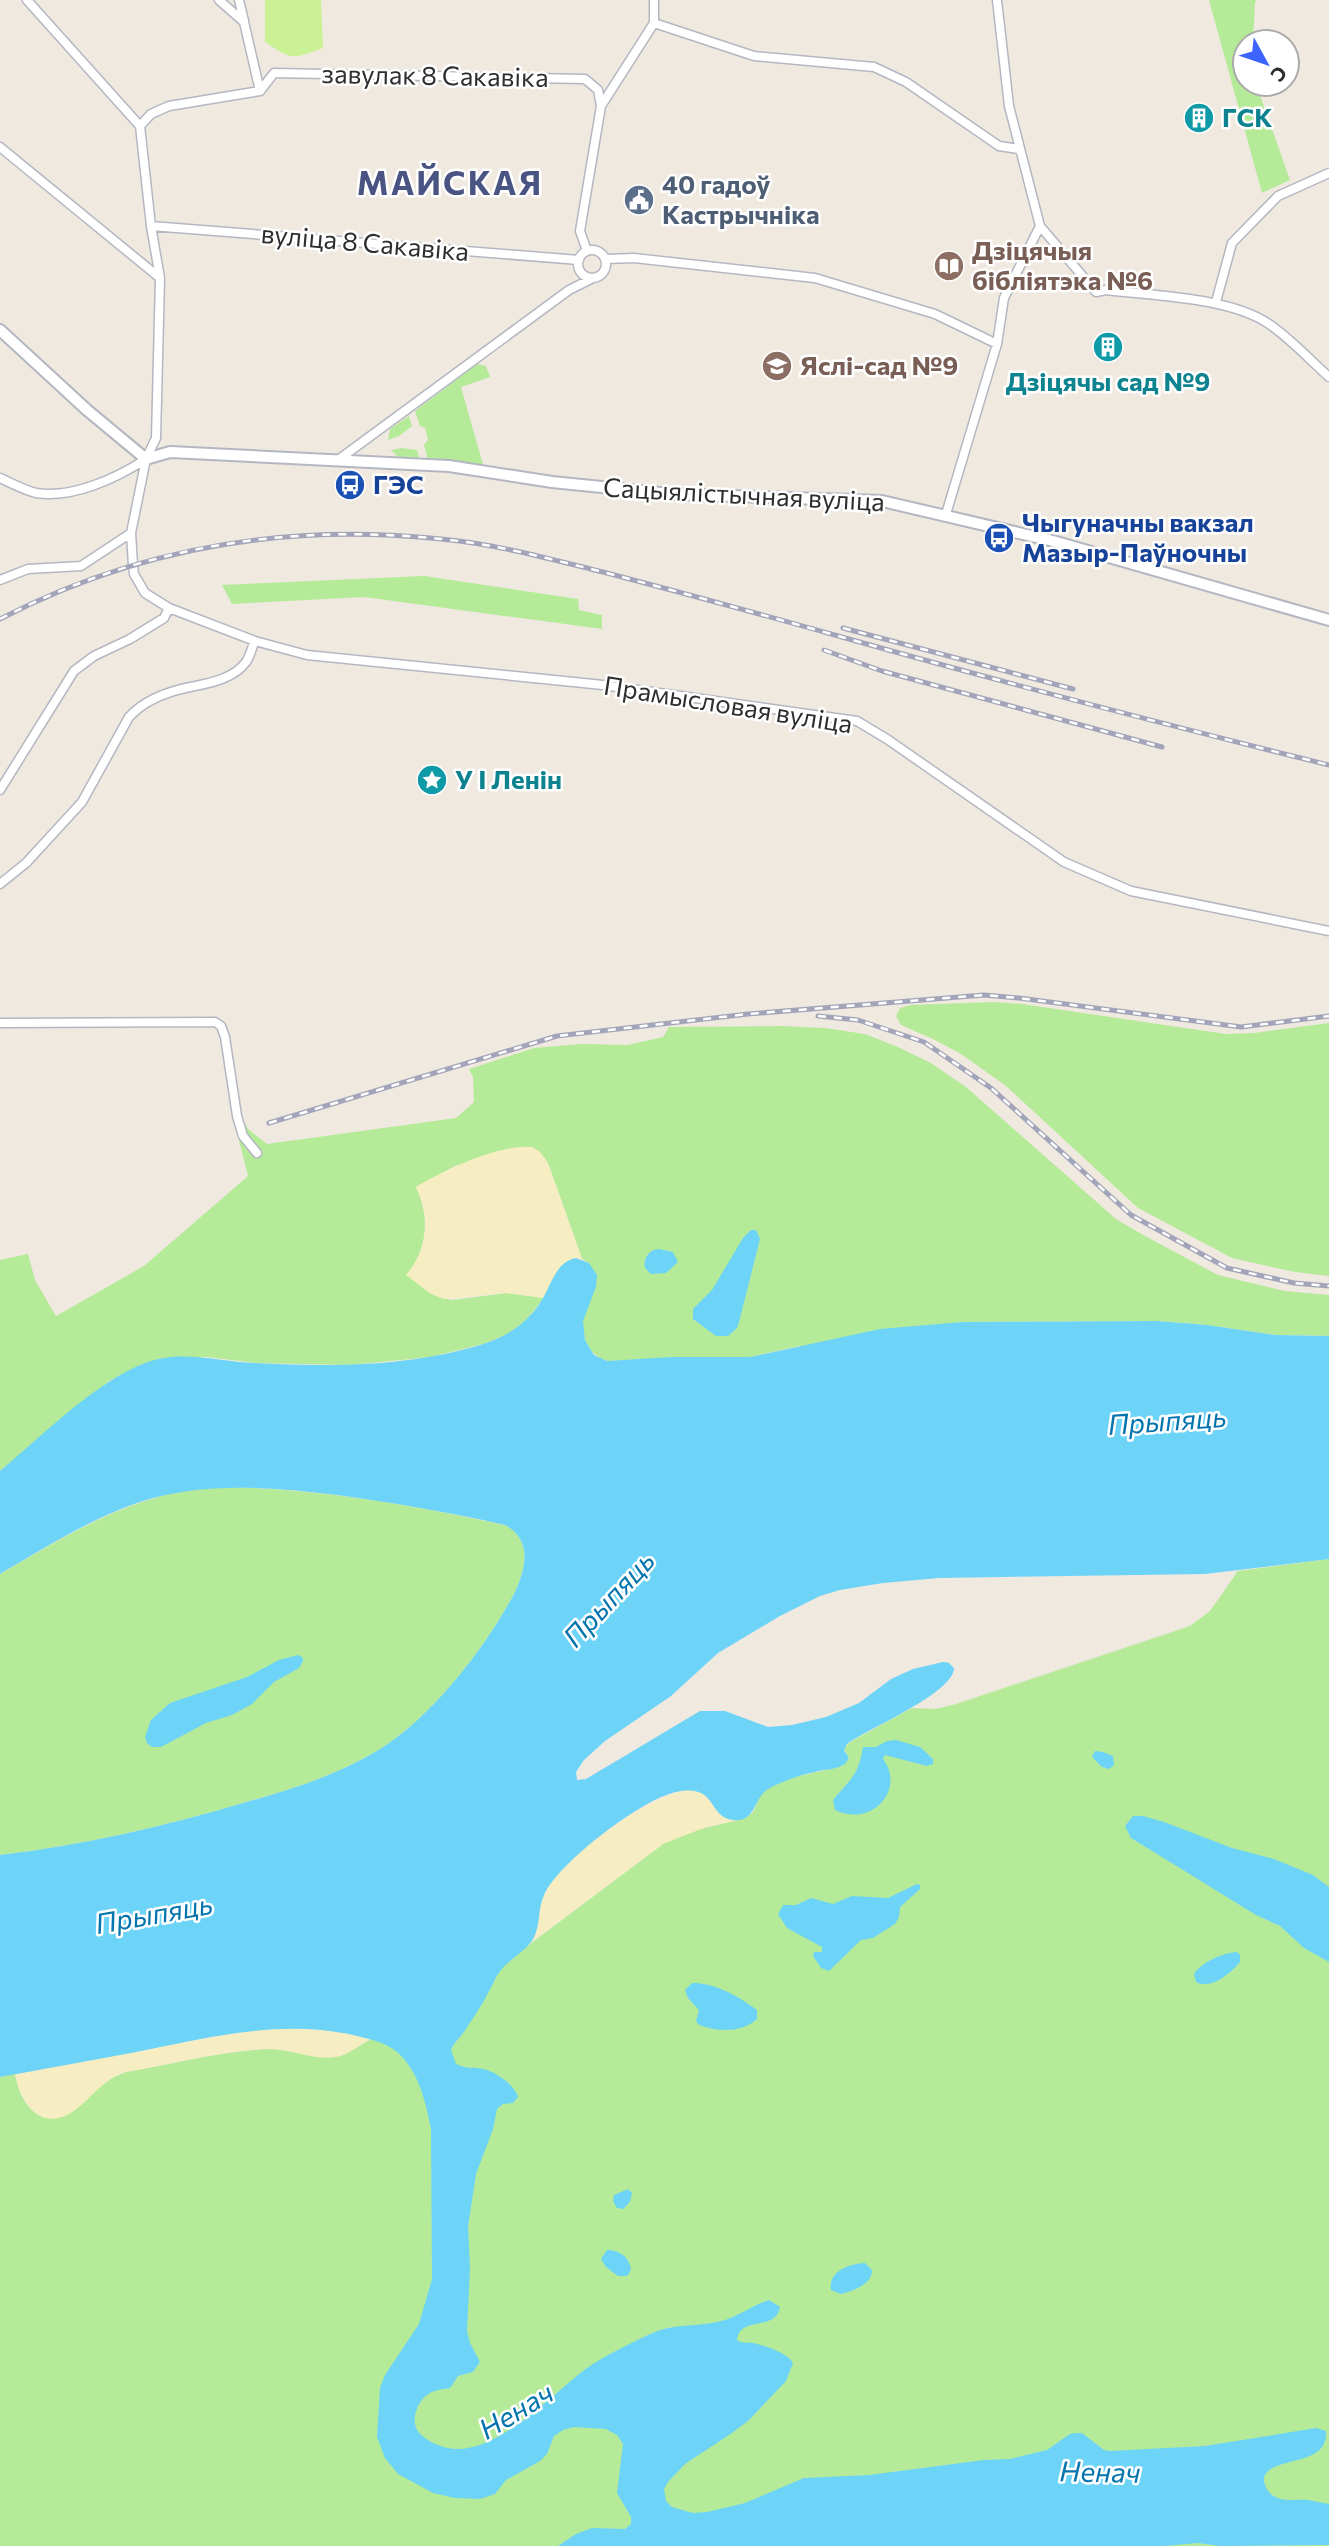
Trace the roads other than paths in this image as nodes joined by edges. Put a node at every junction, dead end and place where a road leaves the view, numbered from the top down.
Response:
1 (27, 0) edge
2 (219, 0) edge
3 (239, 0) edge
4 (654, 0) edge
5 (997, 0) edge
6 (244, 22) junction
7 (654, 23) junction
8 (260, 91) junction
9 (601, 106) junction
10 (140, 126) junction
11 (0, 147) edge
12 (1019, 149) junction
13 (1329, 173) edge
14 (151, 226) junction
15 (1040, 226) junction
16 (587, 251) junction
17 (606, 259) junction
18 (578, 262) junction
19 (160, 278) junction
20 (593, 278) junction
21 (569, 290) junction
22 (1216, 302) junction
23 (0, 330) edge
24 (997, 344) junction
25 (1329, 377) edge
26 (146, 459) junction
27 (338, 460) junction
28 (0, 478) edge
29 (946, 514) junction
30 (131, 533) junction
31 (0, 580) edge
32 (169, 608) junction
33 (1329, 620) edge
34 (255, 641) junction
35 (0, 790) edge
36 (0, 884) edge
37 (1329, 931) edge
38 (0, 1023) edge
39 (257, 1153) dead end

1 - 10 street
2 - 6 street
3 - 6 street
4 - 7 street
5 - 12 street
6 - 8 street
7 - 9 street
7 - 12 street
8 - 9 street, завулак 8 Сакавіка
8 - 10 street
9 - 16 street
10 - 14 street, Прамысловая вуліца
11 - 19 street
12 - 15 street
13 - 22 street
14 - 18 street, вуліца 8 Сакавіка
14 - 19 street, Прамысловая вуліца
15 - 22 street
15 - 24 street
16 - 17 street
16 - 18 street
17 - 20 street
17 - 24 street
18 - 20 street
18 - 21 street
19 - 26 street, Прамысловая вуліца
20 - 21 street
21 - 27 street
22 - 25 street
23 - 26 street
24 - 29 street
26 - 27 street, Сацыялістычная вуліца
26 - 28 street, Сацыялістычная вуліца
26 - 30 street, Прамысловая вуліца
27 - 29 street, Сацыялістычная вуліца
29 - 33 street, Сацыялістычная вуліца
30 - 31 street
30 - 32 street, Прамысловая вуліца
32 - 34 street, Прамысловая вуліца
32 - 35 street
34 - 36 street
34 - 37 street, Прамысловая вуліца
38 - 39 street

